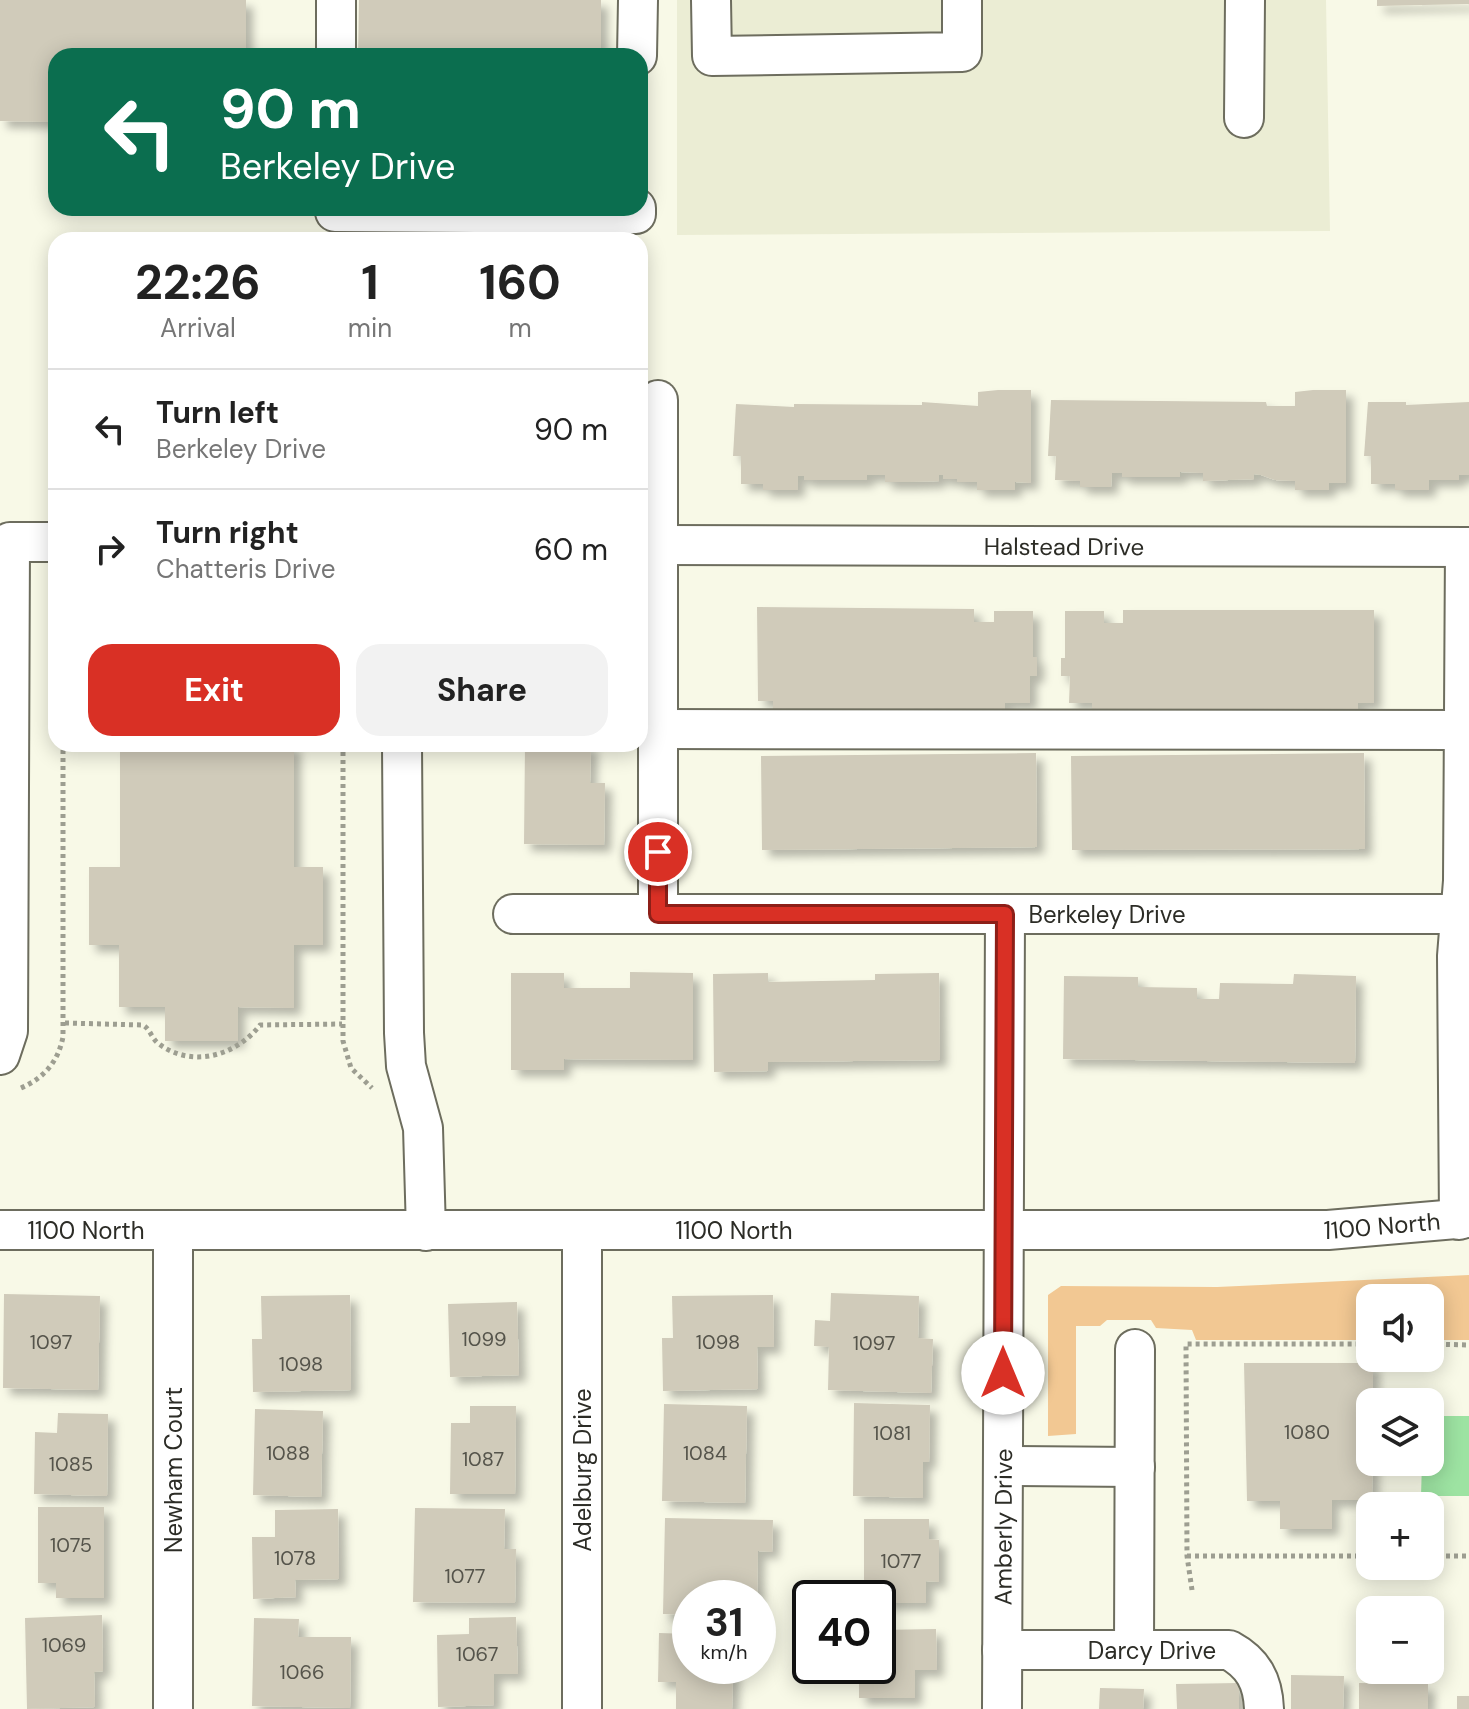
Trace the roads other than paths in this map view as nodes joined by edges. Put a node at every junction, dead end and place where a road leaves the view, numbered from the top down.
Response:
1 (336, 0) edge
2 (638, 0) edge
3 (711, 0) edge
4 (962, 0) edge
5 (1245, 0) edge
6 (336, 48) edge
7 (637, 48) edge
8 (1244, 118) dead end
9 (658, 400) dead end
10 (48, 542) edge
11 (658, 545) junction
12 (1467, 547) edge
13 (658, 729) junction
14 (1464, 730) junction
15 (402, 752) edge
16 (513, 914) dead end
17 (658, 914) junction
18 (1005, 914) junction
19 (1460, 914) junction
20 (0, 1055) edge
21 (1464, 1219) edge
22 (0, 1230) edge
23 (173, 1230) junction
24 (426, 1231) junction
25 (582, 1231) junction
26 (1003, 1231) junction
27 (1135, 1349) dead end
28 (1003, 1466) junction
29 (1135, 1467) junction
30 (1134, 1648) junction
31 (1002, 1650) junction
32 (173, 1709) edge
33 (582, 1709) edge
34 (1002, 1709) edge
35 (1264, 1709) edge

1 - 6 street
2 - 7 street
3 - 4 street
5 - 8 street
9 - 11 street
10 - 20 street
11 - 12 street, Halstead Drive
11 - 13 street
12 - 14 street
13 - 14 street
13 - 17 street
14 - 19 street
15 - 24 street
16 - 17 street, Berkeley Drive
17 - 18 street, Berkeley Drive
18 - 19 street, Berkeley Drive
18 - 26 street, Amberly Drive
19 - 21 street
21 - 26 street, 1100 North
22 - 23 street, 1100 North
23 - 24 street, 1100 North
23 - 32 street, Newham Court
24 - 25 street, 1100 North
25 - 26 street, 1100 North
25 - 33 street, Adelburg Drive
26 - 28 street, Amberly Drive
27 - 29 street
28 - 29 street
28 - 31 street, Amberly Drive
29 - 30 street
30 - 31 street, Darcy Drive
30 - 35 street, Darcy Drive
31 - 34 street, Amberly Drive

